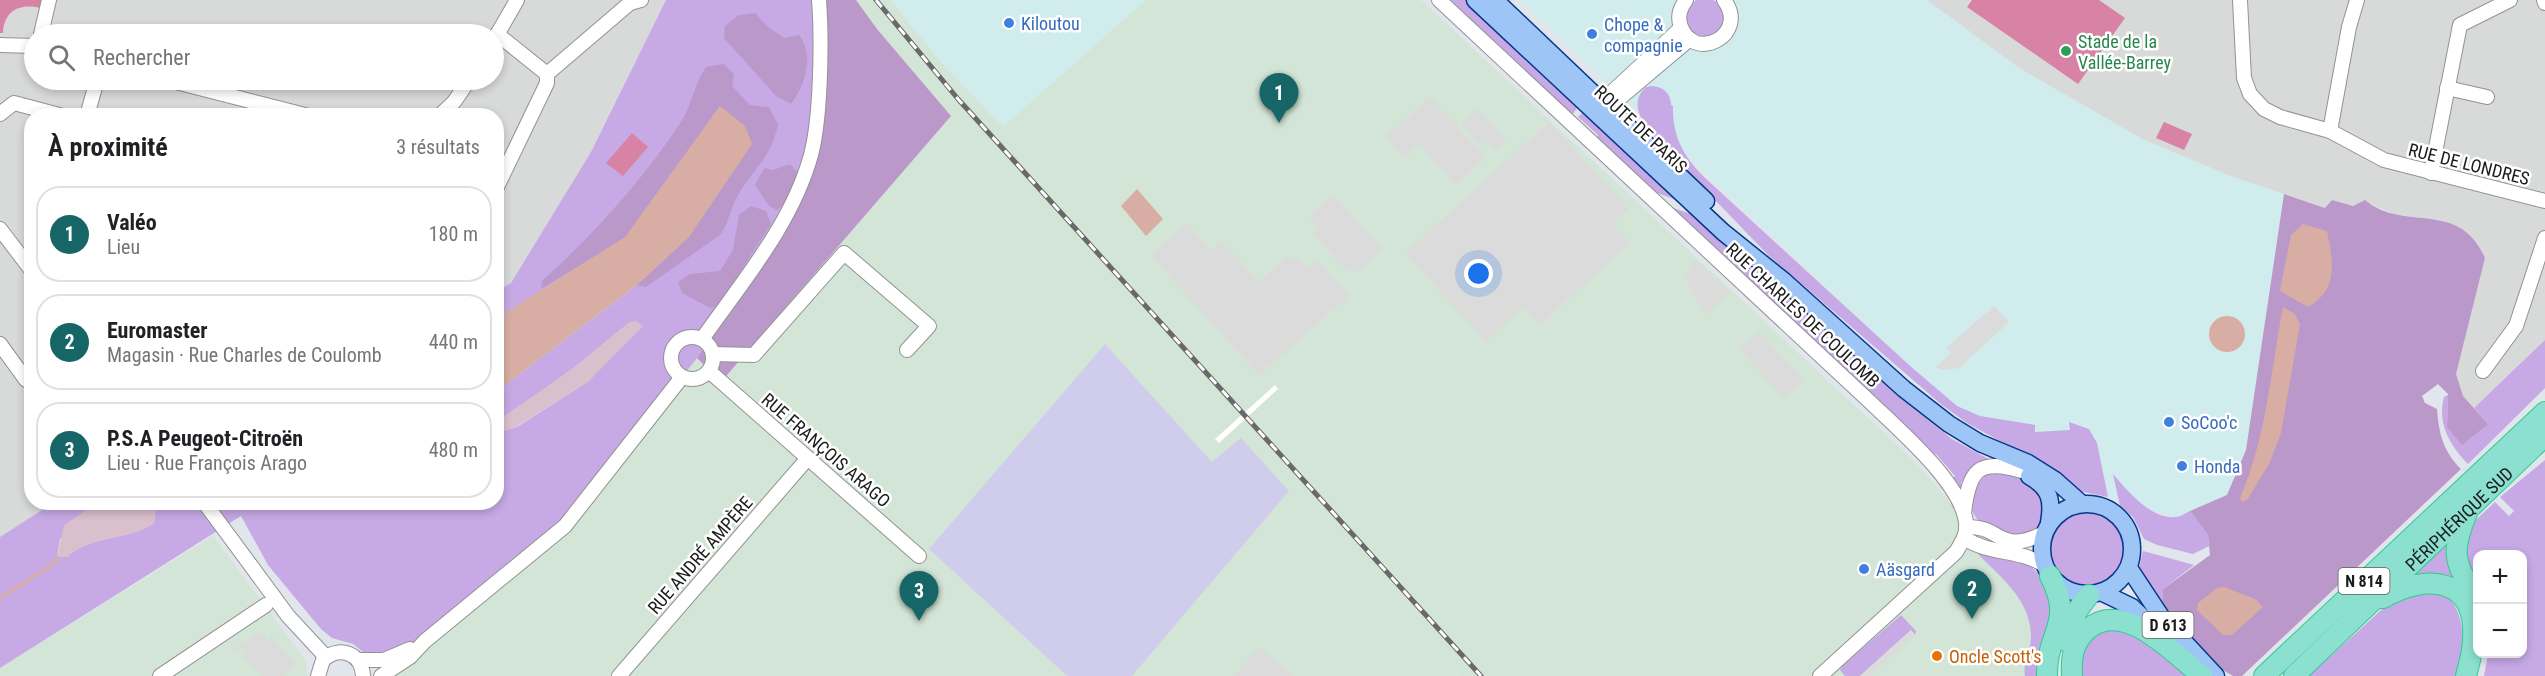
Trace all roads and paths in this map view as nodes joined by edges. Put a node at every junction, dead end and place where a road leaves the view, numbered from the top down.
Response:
1 (49, 0) edge
2 (517, 0) edge
3 (641, 0) edge
4 (819, 0) edge
5 (1439, 0) edge
6 (1475, 0) edge
7 (1495, 0) edge
8 (1724, 0) edge
9 (2240, 0) edge
10 (2357, 0) edge
11 (2510, 0) edge
12 (1683, 1) edge
13 (43, 24) edge
14 (503, 24) edge
15 (1686, 33) junction
16 (504, 43) edge
17 (0, 45) edge
18 (24, 46) edge
19 (547, 74) junction
20 (2447, 88) junction
21 (94, 90) edge
22 (207, 90) edge
23 (462, 90) edge
24 (2487, 97) dead end
25 (30, 108) edge
26 (89, 108) edge
27 (278, 108) edge
28 (448, 108) edge
29 (1601, 109) junction
30 (0, 114) edge
31 (2330, 131) junction
32 (504, 172) edge
33 (2432, 173) junction
34 (2545, 201) edge
35 (0, 229) edge
36 (2545, 238) edge
37 (24, 261) edge
38 (702, 339) junction
39 (0, 344) edge
40 (908, 350) dead end
41 (713, 354) junction
42 (709, 371) junction
43 (2483, 371) dead end
44 (24, 377) edge
45 (682, 377) junction
46 (2545, 399) edge
47 (2545, 412) edge
48 (2545, 436) edge
49 (2512, 443) junction
50 (2009, 457) junction
51 (808, 458) junction
52 (2022, 471) junction
53 (2082, 504) junction
54 (2470, 506) junction
55 (210, 510) edge
56 (1965, 526) junction
57 (2047, 528) junction
58 (919, 556) dead end
59 (2129, 568) junction
60 (2047, 570) junction
61 (2095, 594) junction
62 (2473, 594) edge
63 (266, 605) dead end
64 (2362, 610) junction
65 (425, 641) junction
66 (326, 657) junction
67 (2481, 658) edge
68 (359, 660) junction
69 (160, 676) edge
70 (318, 676) edge
71 (363, 676) edge
72 (381, 676) edge
73 (619, 676) edge
74 (1820, 676) edge
75 (2047, 676) edge
76 (2065, 676) edge
77 (2072, 676) edge
78 (2202, 676) edge
79 (2216, 676) edge
80 (2264, 676) edge
81 (2294, 676) edge
82 (2466, 676) edge
83 (2478, 676) edge

1 - 13 street
2 - 14 street
3 - 19 street
4 - 38 street
5 - 56 street, RUE CHARLES DE COULOMB
6 - 29 main road, ROUTE DE PARIS
7 - 29 main road, ROUTE DE PARIS
8 - 15 street
9 - 31 street, RUE DE LONDRES
10 - 31 street
11 - 20 street
12 - 15 street
15 - 29 street
16 - 19 street
17 - 18 street
19 - 32 street
20 - 24 street
20 - 33 street
21 - 26 street
22 - 27 street
23 - 28 street
25 - 30 street
29 - 50 main road, ROUTE DE PARIS
31 - 33 street, RUE DE LONDRES
33 - 34 street, RUE DE LONDRES
35 - 37 street
36 - 43 street
38 - 41 street
38 - 45 street
39 - 44 street
40 - 41 street
41 - 42 street
42 - 45 street
42 - 51 street, RUE FRANÇOIS ARAGO
45 - 65 street
46 - 49 highway, N 814
47 - 49 highway, N 814
48 - 54 highway, PÉRIPHÉRIQUE SUD / N 814
49 - 80 highway, PÉRIPHÉRIQUE SUD / N 814
50 - 52 main road, ROUTE DE PARIS
50 - 53 main road, ROUTE DE PARIS
51 - 58 street, RUE FRANÇOIS ARAGO
51 - 73 street, RUE ANDRÉ AMPÈRE
52 - 56 street
52 - 57 main road, ROUTE DE PARIS
53 - 57 main road
53 - 59 main road
54 - 62 highway, N 814
54 - 64 highway, PÉRIPHÉRIQUE SUD / N 814
55 - 66 street
56 - 57 street
56 - 60 street
56 - 74 street
57 - 60 main road
59 - 61 main road
59 - 79 main road, D 613
60 - 61 main road
60 - 75 highway
61 - 76 highway
61 - 78 main road, D 613
63 - 69 street
64 - 81 highway, PÉRIPHÉRIQUE SUD / N 814
64 - 82 highway, N 814
65 - 68 street
65 - 72 street
66 - 68 street
66 - 70 street
67 - 83 highway
68 - 71 street
77 - 78 highway

